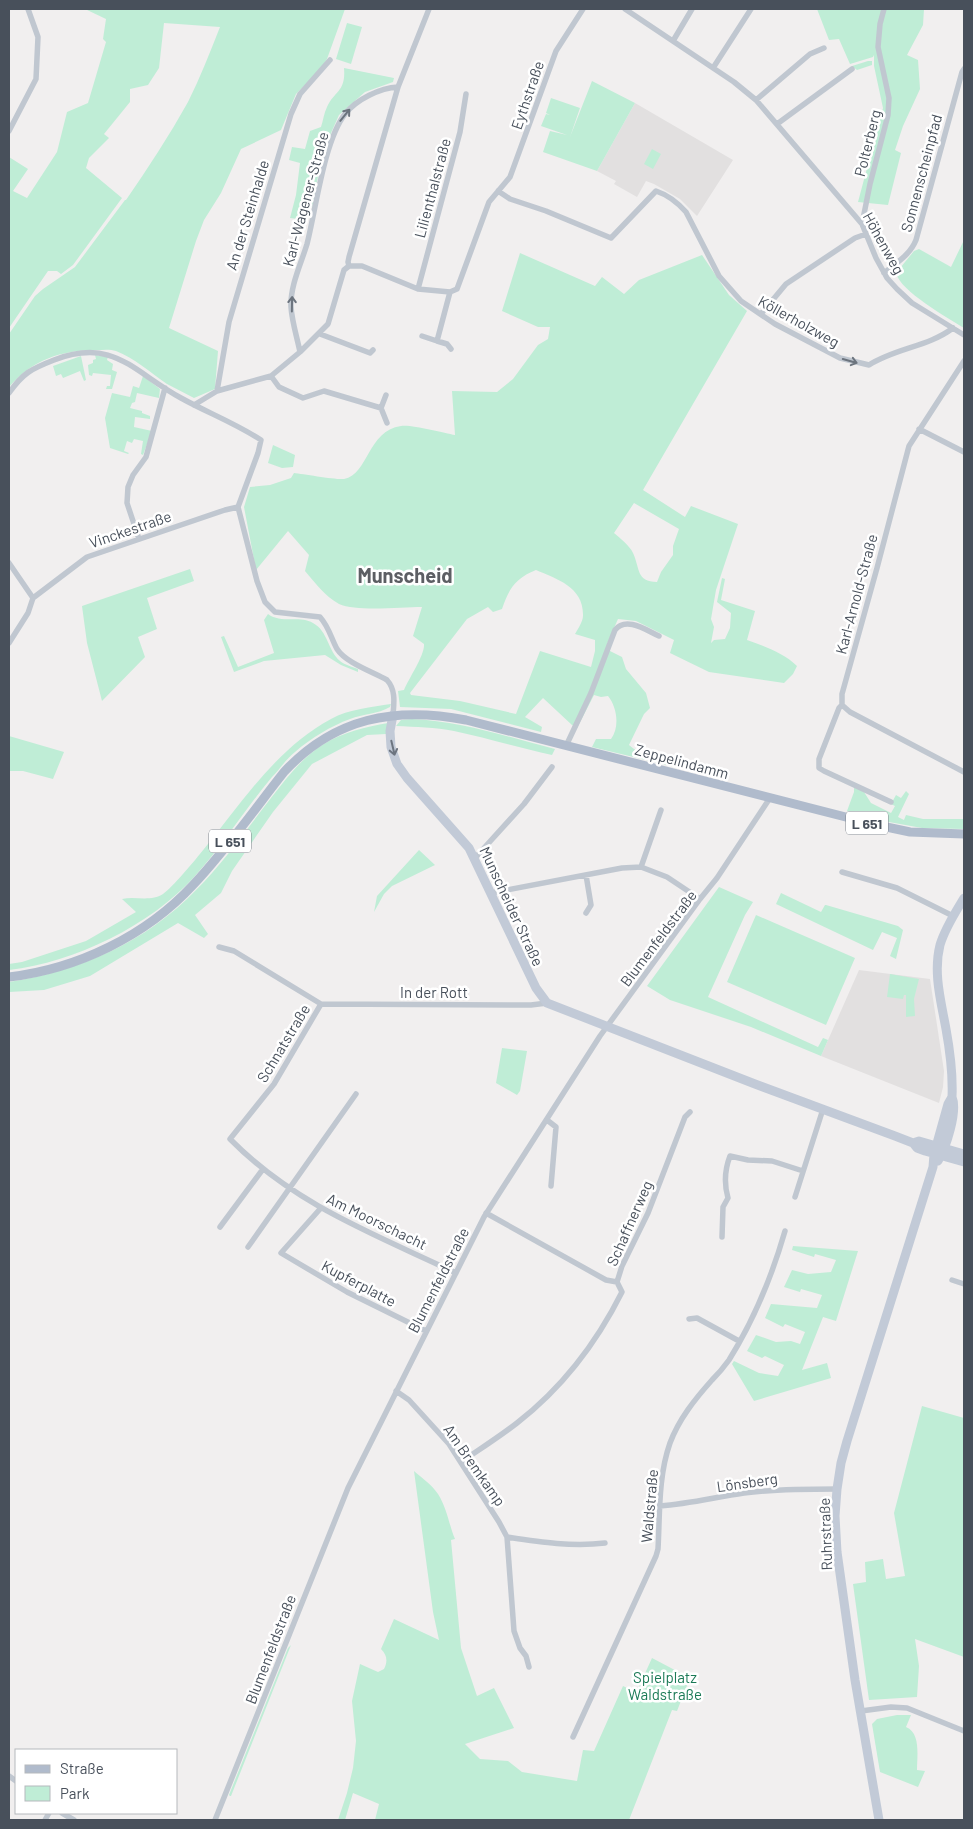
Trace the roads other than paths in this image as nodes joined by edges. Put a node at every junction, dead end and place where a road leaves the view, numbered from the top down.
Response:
1 (28, 9) edge
2 (429, 9) edge
3 (582, 9) edge
4 (625, 9) edge
5 (692, 9) edge
6 (751, 9) edge
7 (884, 9) edge
8 (673, 42) junction
9 (824, 48) dead end
10 (330, 60) dead end
11 (713, 68) junction
12 (964, 68) edge
13 (852, 69) dead end
14 (398, 87) junction
15 (466, 94) dead end
16 (756, 100) junction
17 (778, 124) junction
18 (9, 130) edge
19 (498, 191) junction
20 (862, 224) junction
21 (866, 234) junction
22 (349, 266) junction
23 (884, 273) junction
24 (418, 289) junction
25 (450, 292) junction
26 (761, 314) junction
27 (953, 328) junction
28 (320, 334) junction
29 (964, 335) edge
30 (422, 336) dead end
31 (437, 341) junction
32 (451, 349) dead end
33 (373, 350) dead end
34 (300, 352) junction
35 (964, 361) edge
36 (271, 376) junction
37 (165, 388) junction
38 (216, 391) junction
39 (9, 393) edge
40 (386, 395) dead end
41 (194, 405) junction
42 (381, 408) junction
43 (387, 423) dead end
44 (919, 429) junction
45 (964, 452) edge
46 (238, 507) junction
47 (139, 539) junction
48 (9, 564) edge
49 (33, 598) junction
50 (659, 636) dead end
51 (9, 643) edge
52 (842, 704) junction
53 (393, 715) junction
54 (566, 746) junction
55 (552, 767) dead end
56 (964, 772) edge
57 (770, 798) junction
58 (890, 802) dead end
59 (661, 810) dead end
60 (964, 834) edge
61 (475, 858) junction
62 (641, 867) junction
63 (842, 872) dead end
64 (586, 875) junction
65 (491, 893) junction
66 (964, 898) edge
67 (700, 899) junction
68 (586, 913) dead end
69 (953, 916) junction
70 (219, 947) dead end
71 (9, 977) edge
72 (548, 1002) junction
73 (321, 1004) junction
74 (608, 1026) junction
75 (356, 1094) dead end
76 (822, 1109) junction
77 (690, 1112) dead end
78 (547, 1120) junction
79 (230, 1139) joint
80 (939, 1152) junction
81 (964, 1154) edge
82 (964, 1162) edge
83 (263, 1169) junction
84 (803, 1171) junction
85 (551, 1186) dead end
86 (291, 1188) junction
87 (795, 1197) dead end
88 (320, 1209) junction
89 (486, 1213) junction
90 (220, 1227) dead end
91 (785, 1231) dead end
92 (722, 1237) dead end
93 (248, 1247) dead end
94 (456, 1273) junction
95 (952, 1280) dead end
96 (617, 1282) junction
97 (964, 1284) edge
98 (689, 1319) dead end
99 (426, 1331) junction
100 (739, 1340) junction
101 (396, 1391) junction
102 (461, 1462) junction
103 (837, 1488) junction
104 (660, 1506) junction
105 (507, 1537) junction
106 (605, 1543) dead end
107 (529, 1667) dead end
108 (861, 1711) junction
109 (964, 1731) edge
110 (573, 1737) dead end
111 (215, 1820) edge
112 (879, 1820) edge

1 - 18 street
2 - 14 street
3 - 19 street, Eythstraße
4 - 8 street, Höhenweg
5 - 8 street
6 - 11 street
7 - 20 street, Polterberg
8 - 11 street, Höhenweg
9 - 16 street
10 - 38 street, An der Steinhalde
11 - 16 street, Höhenweg
12 - 23 street, Sonnenscheinpfad
13 - 17 street
14 - 22 street
34 -> 14 street, Karl-Wagener-Straße
15 - 24 street, Lilienthalstraße
16 - 17 street, Höhenweg
17 - 20 street, Höhenweg
19 - 25 street
19 - 26 street, Köllerholzweg
20 - 21 street, Höhenweg
21 - 23 street, Höhenweg
21 - 26 street
22 - 24 street
22 - 28 street
23 - 27 street, Höhenweg
24 - 25 street
25 - 31 street
26 -> 27 street, Köllerholzweg
27 - 29 street, Höhenweg
28 - 33 street
28 - 34 street
30 - 31 street
31 - 32 street
34 - 36 street
35 - 44 street, Karl-Arnold-Straße
36 - 38 street
36 - 42 street
37 - 39 street
37 - 41 street
37 - 47 street
38 - 41 street
40 - 42 street
41 - 46 street
42 - 43 street
44 - 45 street
44 - 52 street, Karl-Arnold-Straße
46 - 47 street, Vinckestraße
46 - 53 street, Munscheider Straße
47 - 49 street, Vinckestraße
48 - 49 street
49 - 51 street, Vinckestraße
50 - 54 street
52 - 56 street
52 - 58 street, Karl-Arnold-Straße
53 - 54 main road, Zeppelindamm / L 651
53 -> 61 street, Munscheider Straße
53 - 71 main road, L 651
54 - 57 main road, Zeppelindamm / L 651
55 - 61 street
57 - 60 main road, Zeppelindamm / L 651
57 - 67 street, Blumenfeldstraße
59 - 62 street
61 - 65 street, Munscheider Straße
62 - 64 street
62 - 67 street
63 - 69 street
64 - 65 street
64 - 68 street
65 - 72 street, Munscheider Straße
66 - 69 street, Ruhrstraße
67 - 74 street, Blumenfeldstraße
69 - 80 street, Ruhrstraße
70 - 73 street, Schnatstraße
72 - 73 street, In der Rott
72 - 74 street
73 - 79 street, Schnatstraße
74 - 76 street
74 - 78 street, Blumenfeldstraße
75 - 86 street
76 - 80 street
76 - 84 street
77 - 96 street, Schaffnerweg
78 - 85 street
78 - 89 street, Blumenfeldstraße
79 - 83 street, Am Moorschacht
80 - 81 street
80 - 82 street
80 - 103 street, Ruhrstraße
83 - 86 street, Am Moorschacht
83 - 90 street
84 - 87 street
84 - 92 street
86 - 88 street, Am Moorschacht
86 - 93 street
88 - 94 street, Am Moorschacht
88 - 99 street, Kupferplatte
89 - 94 street, Blumenfeldstraße
89 - 96 street
91 - 100 street, Waldstraße
94 - 99 street, Blumenfeldstraße
95 - 97 street
96 - 102 street, Schaffnerweg
98 - 100 street
99 - 101 street, Blumenfeldstraße
100 - 104 street, Waldstraße
101 - 102 street, Am Bremkamp
101 - 111 street, Blumenfeldstraße
102 - 105 street, Am Bremkamp
103 - 104 street, Lönsberg
103 - 108 street, Ruhrstraße
104 - 110 street, Waldstraße
105 - 106 street
105 - 107 street, Am Bremkamp
108 - 109 street
108 - 112 street, Ruhrstraße

